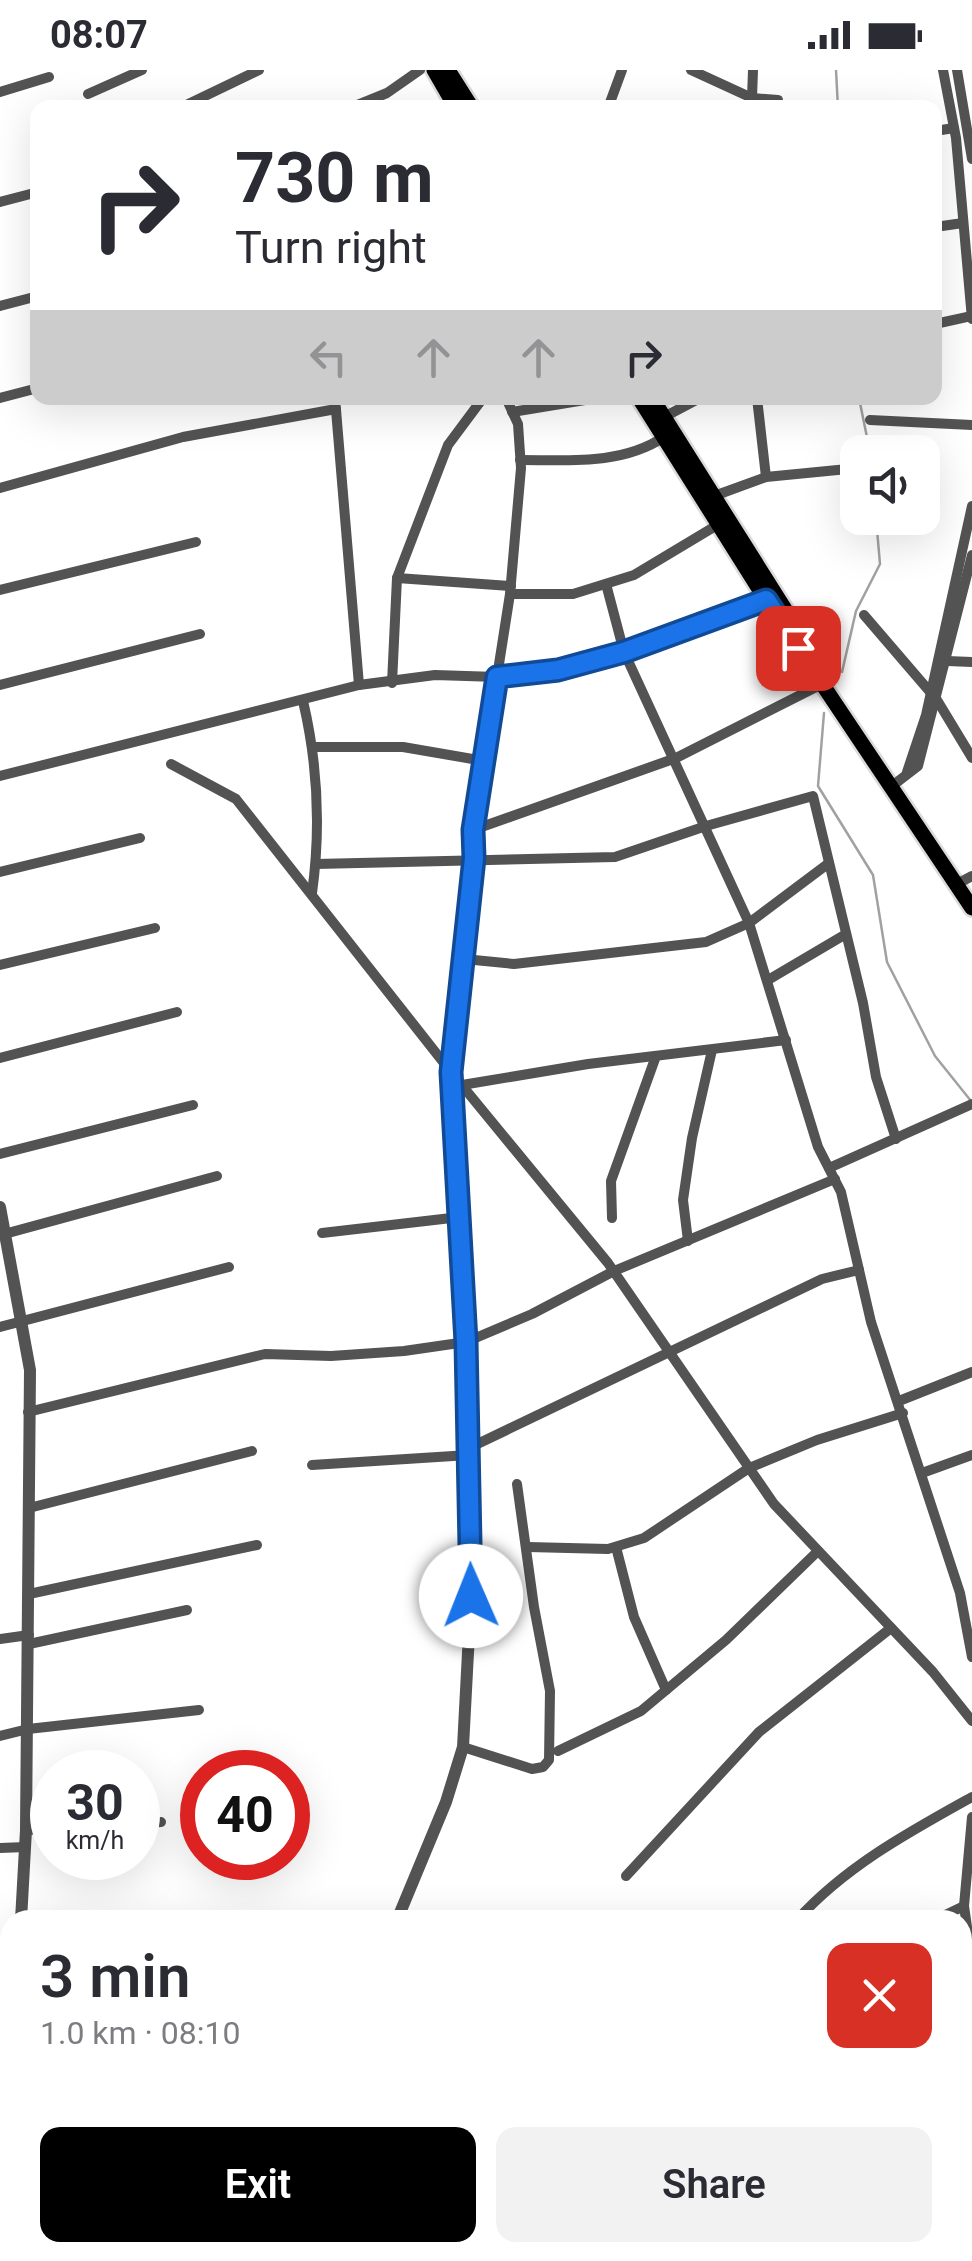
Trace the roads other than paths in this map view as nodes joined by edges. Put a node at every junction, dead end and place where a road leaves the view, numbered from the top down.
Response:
1 (142, 70) edge
2 (259, 70) edge
3 (420, 70) edge
4 (434, 70) edge
5 (448, 70) edge
6 (622, 70) edge
7 (691, 70) edge
8 (752, 70) edge
9 (943, 70) edge
10 (957, 72) edge
11 (972, 73) edge
12 (49, 77) dead end
13 (0, 92) edge
14 (88, 94) dead end
15 (752, 98) junction
16 (197, 100) edge
17 (371, 100) edge
18 (451, 100) edge
19 (467, 100) edge
20 (612, 100) edge
21 (778, 100) edge
22 (954, 128) junction
23 (942, 130) edge
24 (972, 158) edge
25 (30, 194) edge
26 (967, 200) edge
27 (0, 202) edge
28 (963, 223) junction
29 (942, 226) edge
30 (30, 298) edge
31 (0, 306) edge
32 (972, 317) edge
33 (942, 323) edge
34 (30, 390) edge
35 (0, 398) edge
36 (327, 405) edge
37 (336, 405) edge
38 (478, 405) edge
39 (509, 405) edge
40 (554, 405) edge
41 (643, 405) edge
42 (656, 405) edge
43 (687, 405) edge
44 (757, 405) edge
45 (512, 412) junction
46 (664, 417) junction
47 (870, 420) dead end
48 (972, 424) edge
49 (664, 437) junction
50 (520, 460) junction
51 (840, 470) edge
52 (766, 477) junction
53 (0, 488) edge
54 (714, 496) junction
55 (972, 506) edge
56 (719, 524) junction
57 (196, 542) dead end
58 (972, 555) edge
59 (397, 578) junction
60 (964, 580) edge
61 (606, 584) junction
62 (0, 590) edge
63 (510, 590) junction
64 (766, 600) junction
65 (864, 616) dead end
66 (200, 634) dead end
67 (624, 652) junction
68 (947, 661) junction
69 (972, 662) edge
70 (497, 677) junction
71 (826, 682) junction
72 (392, 683) junction
73 (0, 685) edge
74 (360, 685) junction
75 (934, 696) junction
76 (303, 701) junction
77 (314, 746) junction
78 (676, 758) junction
79 (972, 758) edge
80 (484, 761) junction
81 (171, 764) dead end
82 (0, 776) edge
83 (892, 786) junction
84 (706, 826) junction
85 (473, 830) junction
86 (140, 838) dead end
87 (474, 858) junction
88 (829, 863) junction
89 (316, 864) junction
90 (0, 872) edge
91 (964, 880) edge
92 (312, 894) junction
93 (972, 908) edge
94 (749, 923) junction
95 (156, 928) dead end
96 (846, 934) junction
97 (464, 959) junction
98 (0, 965) edge
99 (768, 980) junction
100 (177, 1012) dead end
101 (786, 1040) junction
102 (712, 1050) junction
103 (656, 1056) junction
104 (0, 1058) edge
105 (451, 1072) junction
106 (462, 1085) junction
107 (972, 1104) edge
108 (193, 1105) dead end
109 (896, 1139) junction
110 (0, 1154) edge
111 (829, 1168) junction
112 (218, 1176) dead end
113 (835, 1180) junction
114 (0, 1207) edge
115 (460, 1216) junction
116 (612, 1218) dead end
117 (322, 1233) dead end
118 (3, 1234) edge
119 (688, 1240) junction
120 (229, 1267) dead end
121 (859, 1270) junction
122 (614, 1271) junction
123 (23, 1321) junction
124 (0, 1327) edge
125 (466, 1342) junction
126 (670, 1353) junction
127 (972, 1372) edge
128 (899, 1401) junction
129 (28, 1412) junction
130 (903, 1413) junction
131 (252, 1451) dead end
132 (469, 1451) junction
133 (972, 1456) edge
134 (312, 1465) dead end
135 (749, 1468) junction
136 (922, 1473) junction
137 (518, 1484) dead end
138 (29, 1508) junction
139 (257, 1545) dead end
140 (528, 1547) junction
141 (616, 1547) junction
142 (818, 1551) junction
143 (28, 1594) junction
144 (187, 1610) dead end
145 (891, 1628) junction
146 (0, 1639) edge
147 (29, 1640) junction
148 (972, 1657) edge
149 (666, 1690) junction
150 (198, 1710) dead end
151 (972, 1721) edge
152 (28, 1729) junction
153 (0, 1736) edge
154 (463, 1747) junction
155 (558, 1751) dead end
156 (972, 1796) edge
157 (972, 1817) edge
158 (26, 1830) junction
159 (30, 1830) edge
160 (26, 1847) junction
161 (0, 1848) edge
162 (626, 1876) dead end
163 (964, 1906) junction
164 (22, 1910) edge
165 (401, 1910) edge
166 (806, 1910) edge
167 (955, 1910) edge
168 (965, 1910) edge

1 - 14 street
2 - 16 street
3 - 17 street
4 - 18 main road
5 - 19 main road
6 - 20 street
7 - 15 street
8 - 15 street
9 - 22 street
10 - 11 street
10 - 24 street
12 - 13 street
15 - 21 street
22 - 23 street
22 - 26 street
25 - 27 street
26 - 28 street
28 - 29 street
28 - 32 street
30 - 31 street
32 - 33 street
34 - 35 street
36 - 53 street
37 - 74 street
38 - 59 street
39 - 45 street
40 - 45 street
41 - 49 main road
42 - 46 main road
43 - 46 street
44 - 52 street
45 - 50 street
46 - 54 main road
47 - 48 street
49 - 50 street
49 - 56 main road
50 - 63 street
51 - 52 street
52 - 54 street
54 - 71 main road
55 - 60 street
56 - 61 street
56 - 64 main road
57 - 62 street
58 - 60 street
59 - 63 street
59 - 72 street
60 - 68 street
60 - 75 street
61 - 63 street
61 - 67 street
63 - 70 street
64 - 67 street
64 - 71 main road
65 - 75 street
66 - 73 street
67 - 70 street
67 - 78 street
68 - 69 street
68 - 75 street
70 - 72 street
70 - 80 street
71 - 78 street
71 - 83 main road
72 - 74 street
74 - 76 street
75 - 79 street
75 - 83 street
76 - 77 street
76 - 82 street
77 - 80 street
77 - 89 street
78 - 84 street
78 - 85 street
80 - 85 street
81 - 92 street
83 - 91 main road
84 - 87 street
84 - 88 street
84 - 94 street
85 - 87 street
86 - 90 street
87 - 89 street
87 - 97 street
88 - 94 street
88 - 96 street
89 - 92 street
91 - 93 main road
92 - 105 street
94 - 97 street
94 - 99 street
95 - 98 street
96 - 99 street
96 - 109 street
97 - 105 street
99 - 101 street
100 - 104 street
101 - 102 street
101 - 111 street
102 - 103 street
102 - 119 street
103 - 106 street
103 - 116 street
105 - 106 street
105 - 115 street
106 - 122 street
107 - 109 street
108 - 110 street
109 - 111 street
111 - 113 street
112 - 118 street
113 - 119 street
113 - 121 street
114 - 118 street
115 - 117 street
115 - 125 street
118 - 123 street
119 - 122 street
120 - 123 street
121 - 126 street
121 - 128 street
122 - 125 street
122 - 126 street
123 - 124 street
123 - 129 street
125 - 129 street
125 - 132 street
126 - 132 street
126 - 135 street
127 - 128 street
128 - 130 street
129 - 138 street
130 - 135 street
130 - 136 street
131 - 138 street
132 - 134 street
132 - 154 street
133 - 136 street
135 - 141 street
135 - 142 street
136 - 148 street
137 - 140 street
138 - 143 street
139 - 143 street
140 - 141 street
140 - 154 street
141 - 149 street
142 - 145 street
142 - 149 street
143 - 147 street
144 - 147 street
145 - 151 street
145 - 162 street
146 - 147 street
147 - 152 street
149 - 155 street
150 - 152 street
152 - 153 street
152 - 158 street
154 - 165 street
156 - 166 street
157 - 163 street
158 - 159 street
158 - 160 street
160 - 161 street
160 - 164 street
163 - 167 street
163 - 168 street

